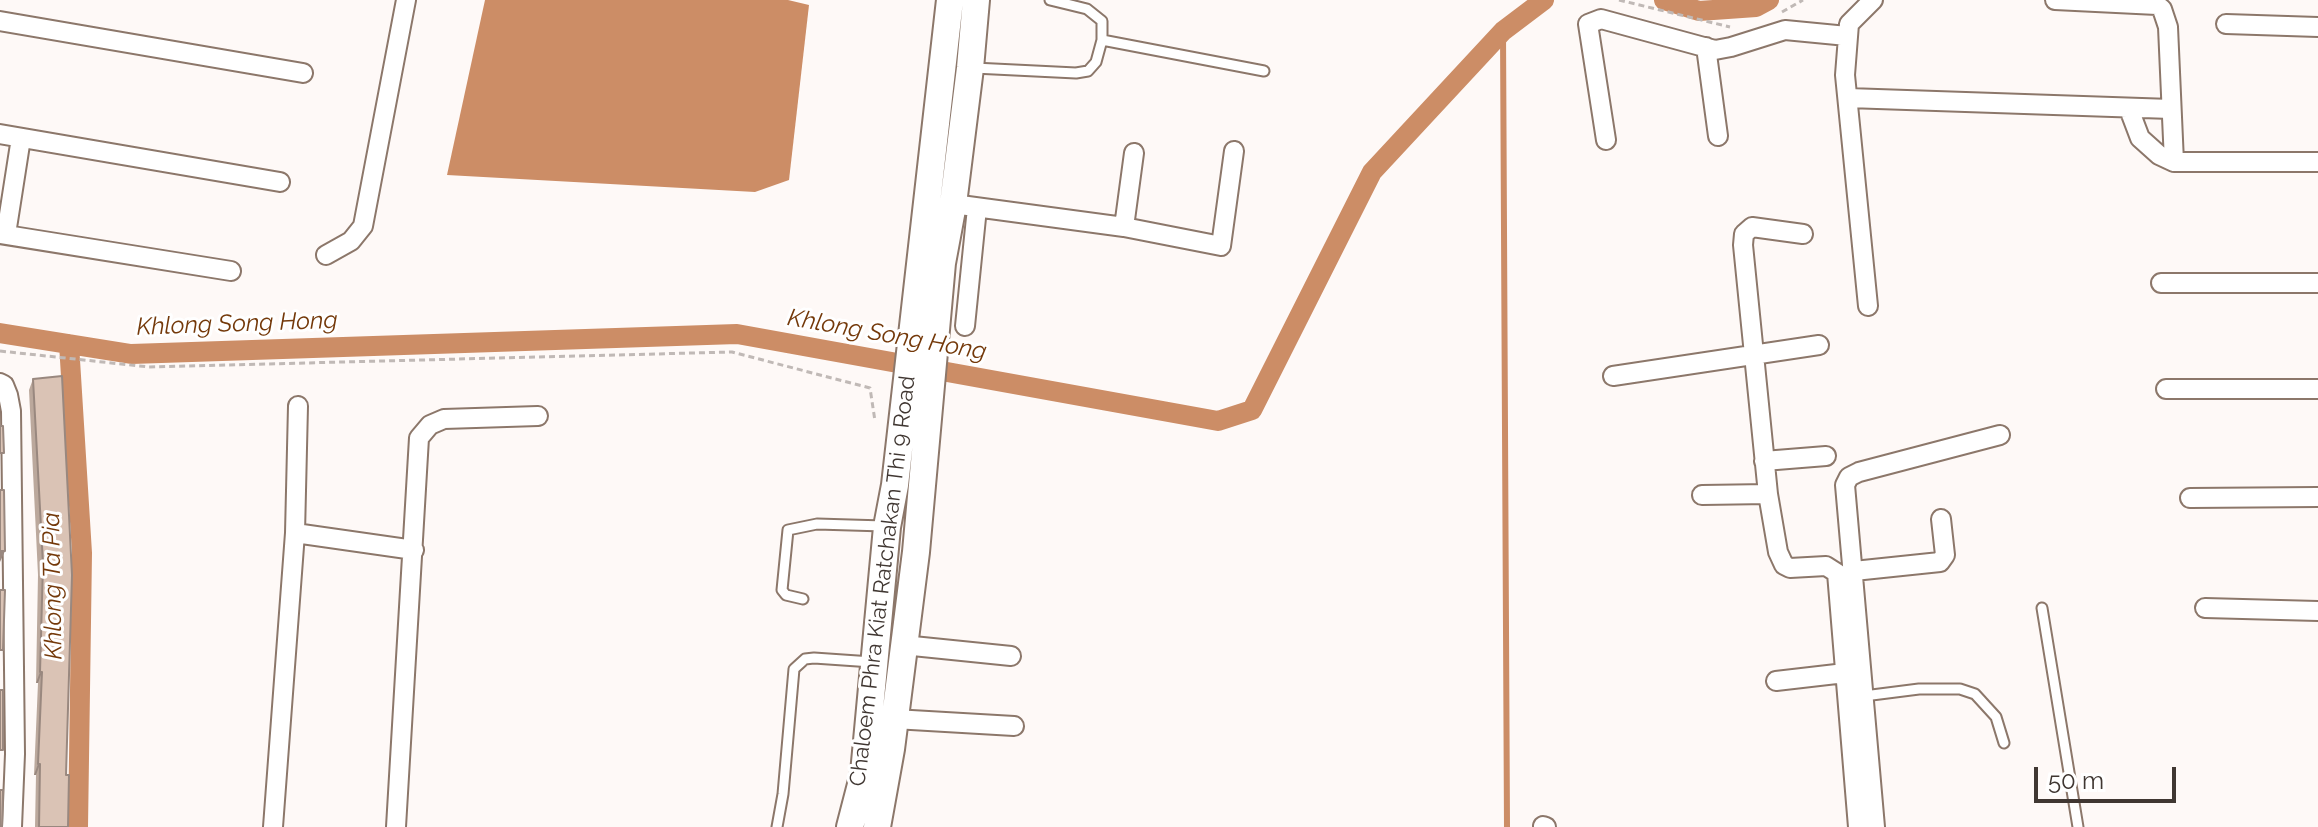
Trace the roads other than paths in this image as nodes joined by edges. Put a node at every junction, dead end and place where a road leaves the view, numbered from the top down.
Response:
1 (406, 0) edge
2 (950, 0) edge
3 (976, 0) edge
4 (1050, 0) edge
5 (1873, 0) edge
6 (2055, 0) edge
7 (0, 21) edge
8 (2226, 24) dead end
9 (2318, 27) edge
10 (1847, 36) junction
11 (1102, 40) junction
12 (1706, 47) junction
13 (942, 67) junction
14 (970, 68) junction
15 (1264, 71) dead end
16 (303, 73) dead end
17 (1848, 98) junction
18 (2129, 109) junction
19 (2171, 109) junction
20 (0, 134) edge
21 (1718, 136) dead end
22 (21, 138) junction
23 (1606, 140) dead end
24 (1234, 151) dead end
25 (1134, 153) dead end
26 (2174, 162) junction
27 (2318, 162) edge
28 (280, 182) dead end
29 (965, 206) junction
30 (1124, 227) junction
31 (3, 234) edge
32 (1803, 234) dead end
33 (326, 255) dead end
34 (931, 262) junction
35 (231, 271) dead end
36 (2161, 283) dead end
37 (2318, 283) edge
38 (1868, 306) dead end
39 (965, 326) dead end
40 (1819, 345) dead end
41 (1754, 354) junction
42 (1613, 376) dead end
43 (0, 383) edge
44 (2166, 389) dead end
45 (2318, 389) edge
46 (298, 406) dead end
47 (538, 416) dead end
48 (2000, 435) dead end
49 (1826, 456) dead end
50 (1764, 461) junction
51 (6, 481) edge
52 (908, 486) junction
53 (1768, 494) junction
54 (1702, 495) dead end
55 (2318, 497) edge
56 (2190, 498) dead end
57 (1941, 519) dead end
58 (887, 527) junction
59 (295, 533) junction
60 (414, 550) junction
61 (1854, 571) junction
62 (7, 583) edge
63 (803, 599) dead end
64 (2042, 608) dead end
65 (2205, 608) dead end
66 (2318, 611) edge
67 (903, 645) junction
68 (1011, 656) dead end
69 (875, 662) junction
70 (1845, 673) junction
71 (1776, 681) dead end
72 (7, 682) edge
73 (1864, 696) junction
74 (894, 719) junction
75 (1014, 726) dead end
76 (2004, 743) dead end
77 (7, 782) edge
78 (12, 827) edge
79 (273, 827) edge
80 (396, 827) edge
81 (777, 827) edge
82 (850, 827) edge
83 (877, 827) edge
84 (1858, 827) edge
85 (1875, 827) edge
86 (2078, 827) edge

1 - 33 street
2 - 13 main road, Chaloem Phra Kiat Ratchakan Thi 9 Road
3 - 14 main road, Chaloem Phra Kiat Ratchakan Thi 9 Road
4 - 11 lane
5 - 10 street
6 - 19 street
7 - 16 street
8 - 9 street
10 - 12 street
10 - 17 street
11 - 14 lane
11 - 15 lane
12 - 21 street
12 - 23 street
13 - 14 lane
13 - 34 main road, Chaloem Phra Kiat Ratchakan Thi 9 Road
14 - 29 main road, Chaloem Phra Kiat Ratchakan Thi 9 Road
17 - 18 street
17 - 38 street
18 - 19 street
18 - 26 street
19 - 26 street
20 - 22 street
22 - 28 street
22 - 31 street
24 - 30 street
25 - 30 street
26 - 27 street
29 - 30 street
29 - 34 main road, Chaloem Phra Kiat Ratchakan Thi 9 Road
29 - 39 street
31 - 35 street
32 - 41 street
34 - 52 main road, Chaloem Phra Kiat Ratchakan Thi 9 Road
36 - 37 street
40 - 41 street
41 - 42 street
41 - 50 street
43 - 51 street
44 - 45 street
46 - 59 street
47 - 60 street
48 - 61 street
49 - 50 street
50 - 53 street
51 - 62 street
52 - 58 main road, Chaloem Phra Kiat Ratchakan Thi 9 Road
52 - 67 main road, Chaloem Phra Kiat Ratchakan Thi 9 Road
53 - 54 street
53 - 70 street
55 - 56 street
57 - 61 street
58 - 63 lane
58 - 69 main road, Chaloem Phra Kiat Ratchakan Thi 9 Road
59 - 60 street
59 - 79 street
60 - 80 street
61 - 73 street
62 - 72 street
64 - 86 lane
65 - 66 street
67 - 68 street
67 - 74 main road, Chaloem Phra Kiat Ratchakan Thi 9 Road
69 - 81 lane
69 - 82 main road, Chaloem Phra Kiat Ratchakan Thi 9 Road
70 - 71 street
70 - 84 street
72 - 77 street
73 - 76 lane
73 - 85 street
74 - 75 street
74 - 83 main road, Chaloem Phra Kiat Ratchakan Thi 9 Road
77 - 78 street

